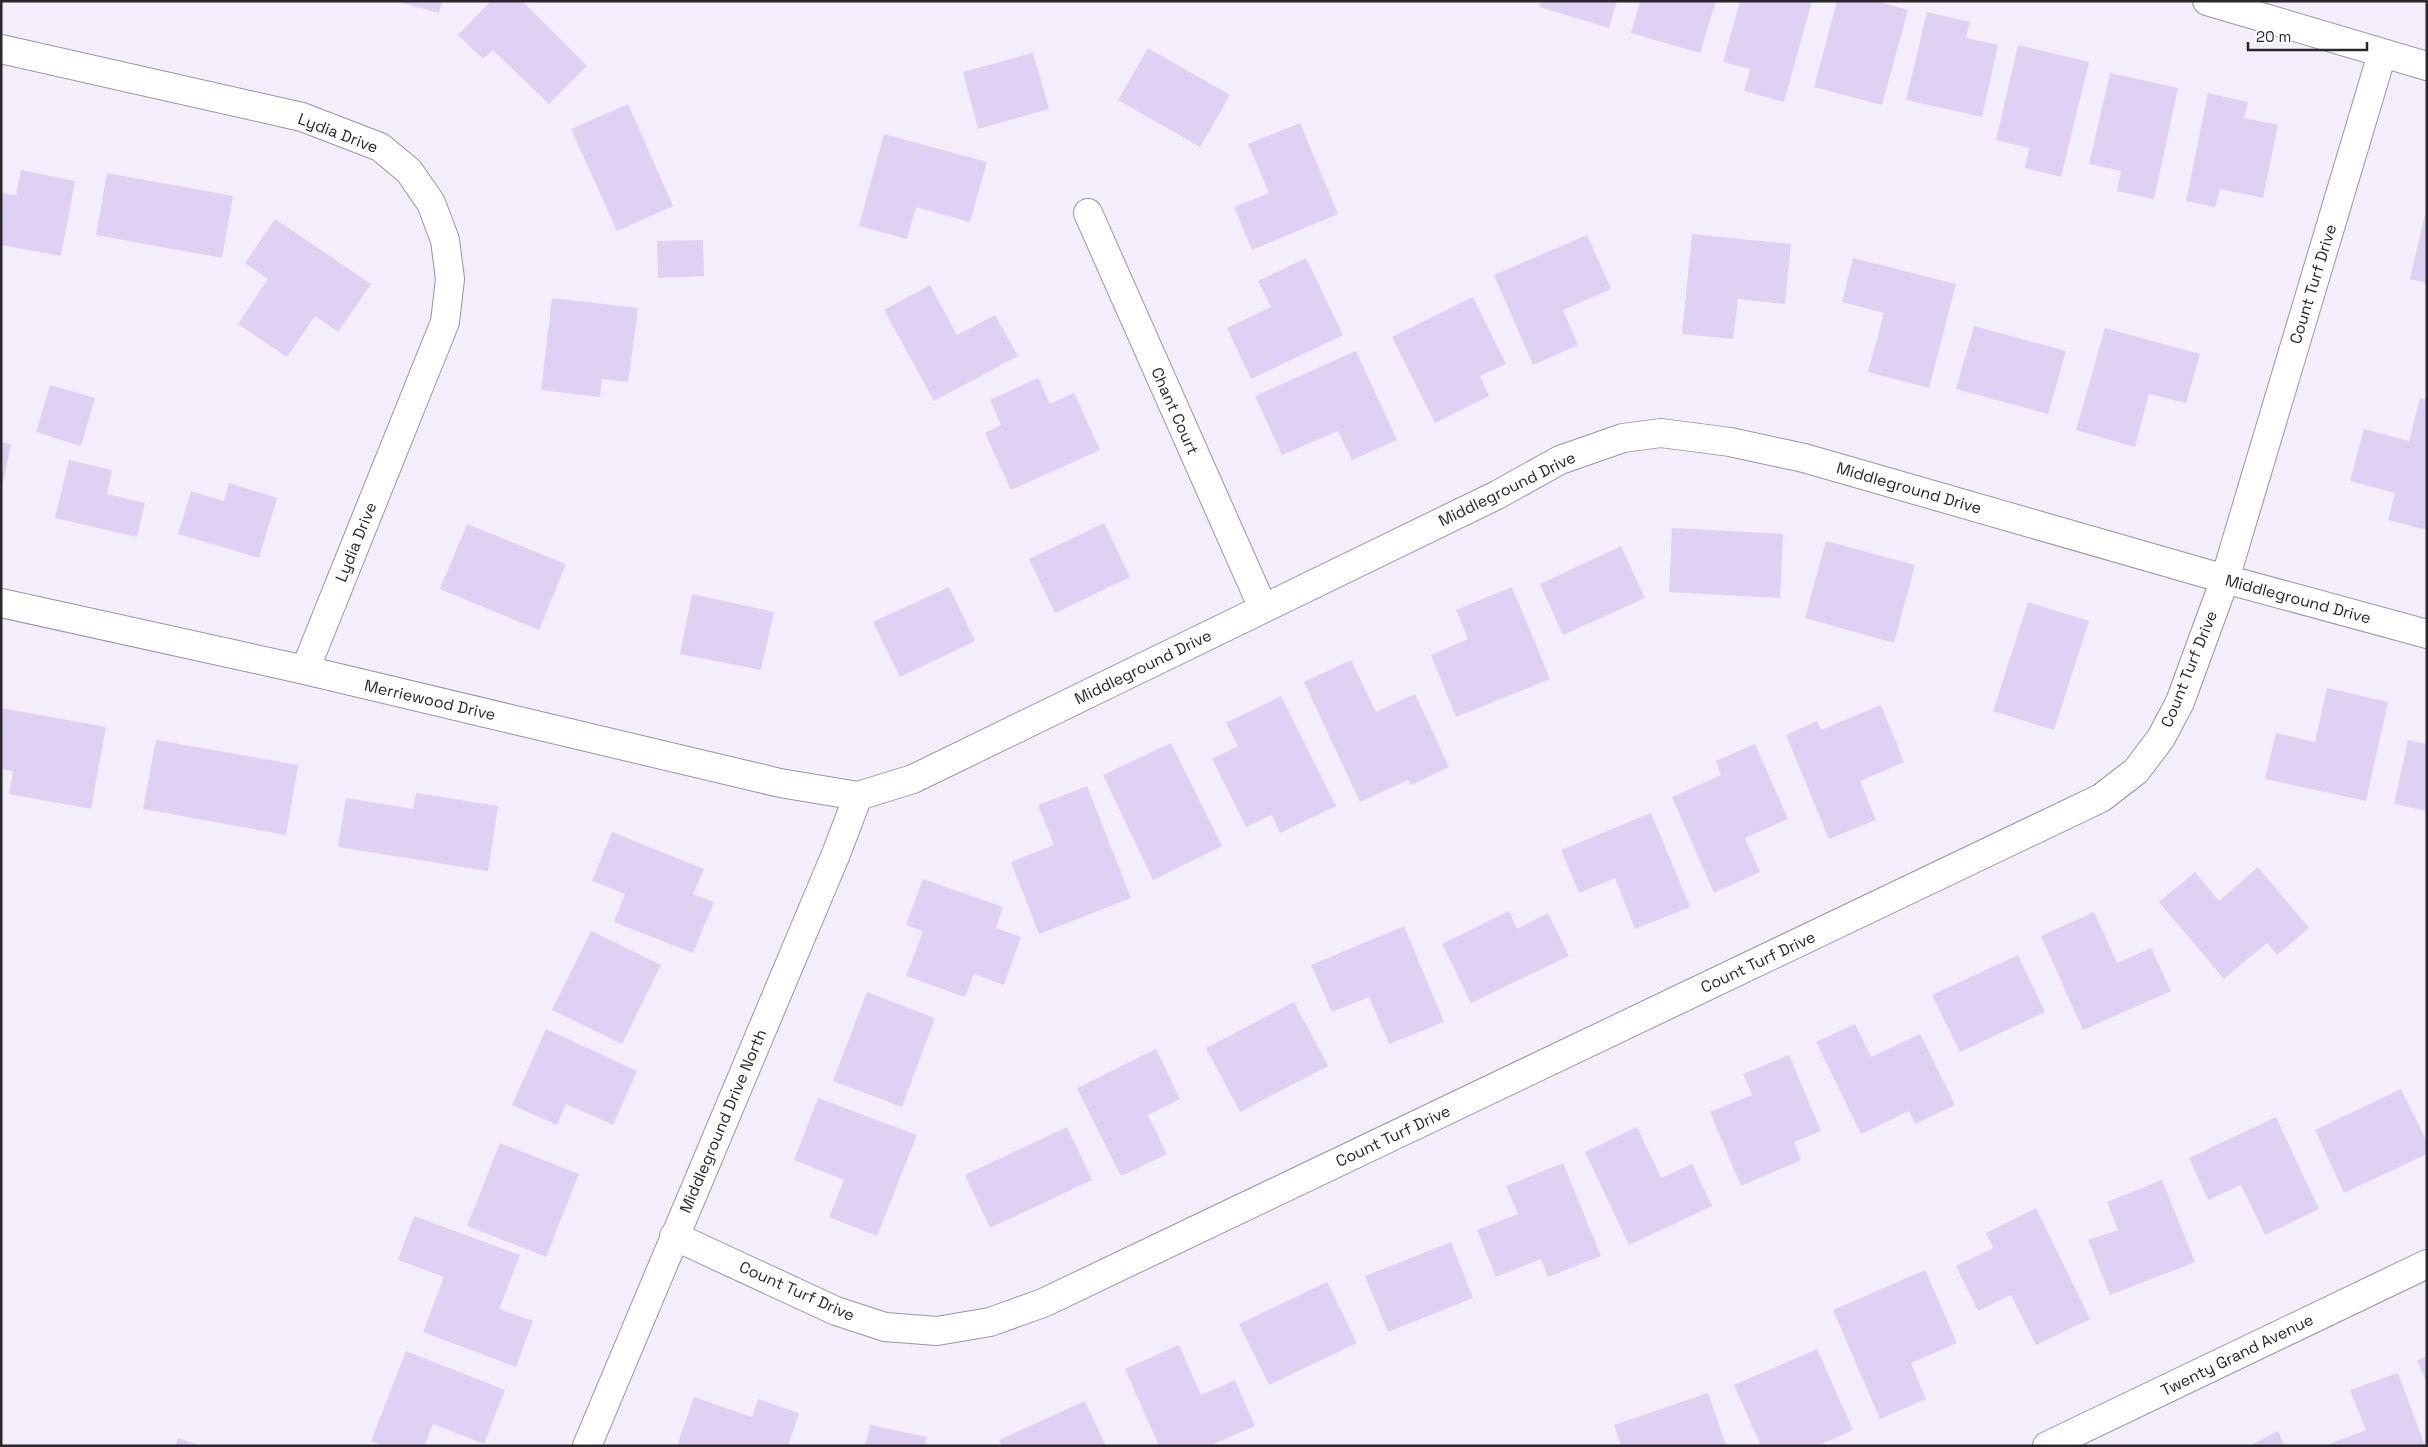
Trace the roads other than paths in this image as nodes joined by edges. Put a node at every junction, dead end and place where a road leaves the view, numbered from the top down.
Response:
1 (2207, 1) edge
2 (1, 49) edge
3 (2382, 54) junction
4 (2427, 66) edge
5 (1088, 213) dead end
6 (2225, 579) junction
7 (1, 603) edge
8 (1263, 608) junction
9 (2427, 634) edge
10 (305, 670) junction
11 (858, 796) junction
12 (674, 1236) junction
13 (2427, 1264) edge
14 (586, 1446) edge
15 (2047, 1446) edge

1 - 3 street
2 - 10 street, Lydia Drive
3 - 4 street
3 - 6 street, Count Turf Drive
5 - 8 street, Chant Court
6 - 8 street, Middleground Drive
6 - 9 street, Middleground Drive
6 - 12 street, Count Turf Drive
7 - 10 street, Merriewood Drive
8 - 11 street, Middleground Drive
10 - 11 street, Merriewood Drive
11 - 12 street, Middleground Drive North
12 - 14 street, Middleground Drive North
13 - 15 street, Twenty Grand Avenue

